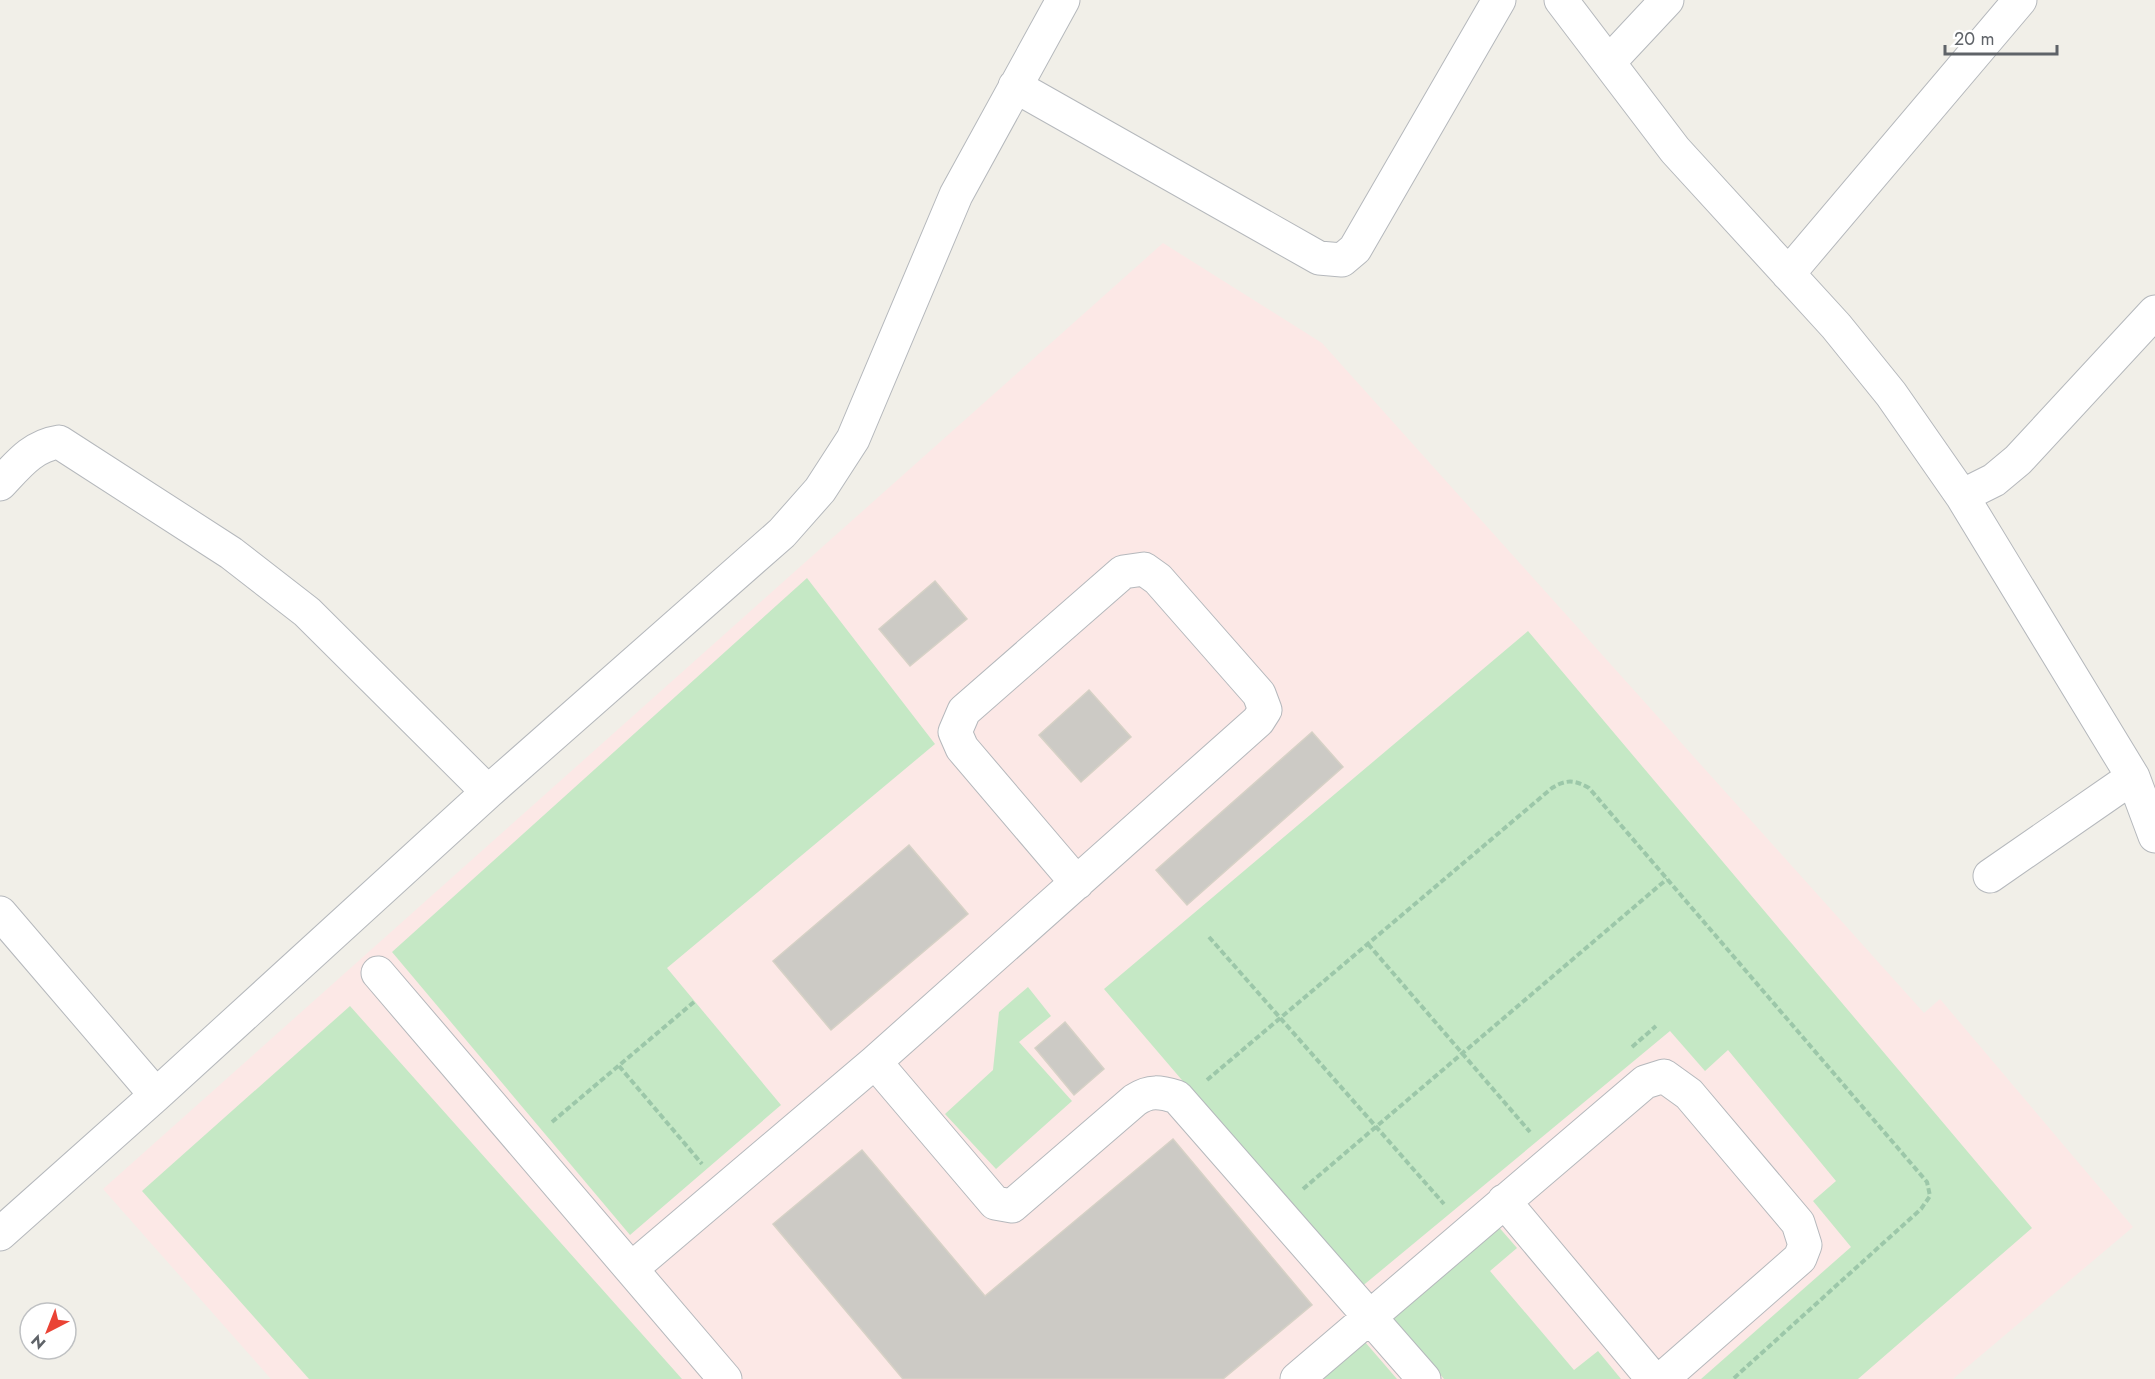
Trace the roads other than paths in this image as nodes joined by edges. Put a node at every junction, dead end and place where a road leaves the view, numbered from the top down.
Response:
1 (1063, 0) edge
2 (1499, 0) edge
3 (1561, 0) edge
4 (1666, 0) edge
5 (2020, 0) edge
6 (1609, 62) junction
7 (1015, 86) junction
8 (1788, 274) junction
9 (2155, 312) edge
10 (0, 484) edge
11 (1962, 496) junction
12 (2133, 777) junction
13 (488, 792) junction
14 (2155, 836) edge
15 (1990, 876) dead end
16 (1077, 883) junction
17 (0, 913) edge
18 (378, 973) dead end
19 (875, 1062) junction
20 (156, 1095) junction
21 (1504, 1201) junction
22 (0, 1234) edge
23 (631, 1269) junction
24 (1371, 1316) junction
25 (725, 1379) edge
26 (1297, 1379) edge
27 (1424, 1379) edge
28 (1653, 1379) edge
29 (1662, 1379) edge

1 - 7 street
2 - 7 street
3 - 6 street
4 - 6 street
5 - 8 street
6 - 8 street
7 - 13 street
8 - 11 street
9 - 11 street
10 - 13 street
11 - 12 street
12 - 14 street
12 - 15 street
13 - 20 street
16 - 16 street
16 - 19 street
17 - 20 street
18 - 23 street
19 - 23 street
19 - 24 street
20 - 22 street
21 - 24 street
21 - 28 street
21 - 29 street
23 - 25 street
24 - 26 street
24 - 27 street

